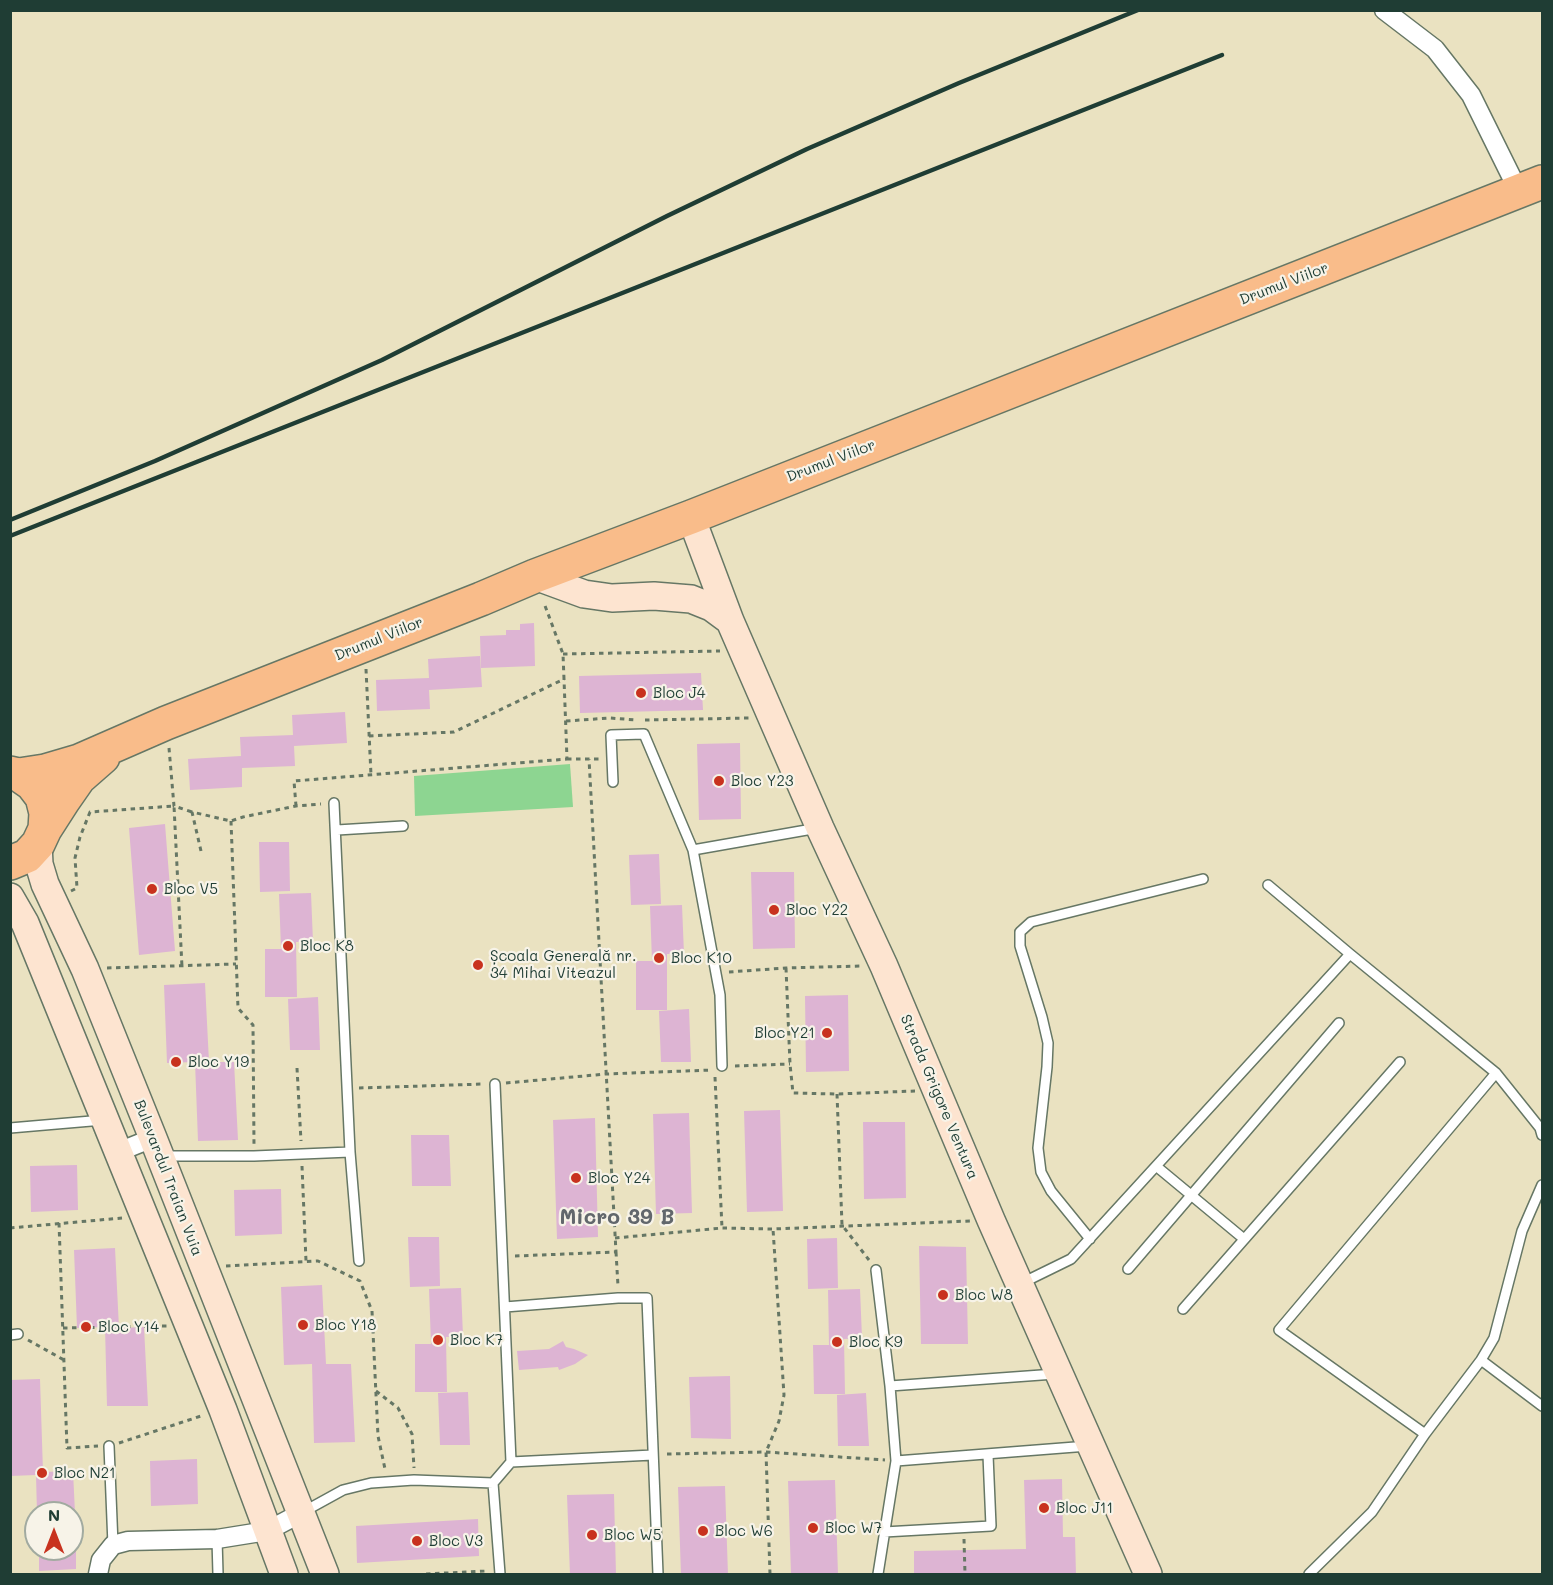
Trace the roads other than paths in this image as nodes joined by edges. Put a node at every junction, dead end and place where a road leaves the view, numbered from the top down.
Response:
1 (1384, 10) edge
2 (1531, 187) edge
3 (691, 517) junction
4 (535, 576) junction
5 (730, 621) junction
6 (121, 743) junction
7 (15, 774) edge
8 (613, 782) dead end
9 (334, 803) road end
10 (404, 826) dead end
11 (820, 828) junction
12 (337, 831) junction
13 (42, 837) junction
14 (693, 850) junction
15 (10, 863) edge
16 (1203, 879) dead end
17 (1268, 885) dead end
18 (10, 897) edge
19 (1350, 954) junction
20 (1340, 1023) dead end
21 (1400, 1062) dead end
22 (722, 1066) road end
23 (1496, 1073) junction
24 (495, 1084) road end
25 (105, 1119) junction
26 (10, 1128) edge
27 (1542, 1135) edge
28 (157, 1147) junction
29 (118, 1152) junction
30 (350, 1152) junction
31 (1156, 1166) junction
32 (1542, 1185) edge
33 (1191, 1195) junction
34 (1090, 1239) junction
35 (1244, 1239) junction
36 (359, 1261) dead end
37 (1128, 1269) dead end
38 (876, 1270) road end
39 (1020, 1285) junction
40 (505, 1307) junction
41 (1184, 1309) dead end
42 (1481, 1360) junction
43 (1059, 1373) junction
44 (890, 1386) junction
45 (1542, 1406) edge
46 (1425, 1434) junction
47 (109, 1446) road end
48 (1090, 1446) junction
49 (653, 1455) junction
50 (988, 1455) junction
51 (896, 1461) junction
52 (510, 1462) junction
53 (493, 1483) junction
54 (301, 1513) junction
55 (267, 1531) junction
56 (884, 1532) junction
57 (217, 1539) junction
58 (112, 1545) junction
59 (500, 1572) edge
60 (98, 1575) edge
61 (218, 1575) edge
62 (284, 1575) edge
63 (325, 1575) edge
64 (658, 1575) edge
65 (878, 1575) edge
66 (1148, 1575) edge
67 (1309, 1575) edge

1 - 2 street
2 - 3 highway, Drumul Viilor
3 - 4 highway, Drumul Viilor
3 - 5 main road, Strada Grigore Ventura
4 - 5 main road
4 - 6 highway, Drumul Viilor
5 - 11 main road, Strada Grigore Ventura
6 - 7 highway, Drumul Viilor
6 - 13 highway, Drumul Viilor
7 - 13 highway
8 - 14 lane
9 - 12 lane
10 - 12 lane
11 - 14 lane
11 - 39 main road, Strada Grigore Ventura
12 - 30 lane
13 - 15 highway
13 - 28 main road, Bulevardul Traian Vuia
14 - 22 lane
16 - 34 lane
17 - 19 lane
18 - 25 main road
19 - 23 lane
19 - 31 lane
20 - 33 lane
21 - 35 lane
23 - 27 lane
23 - 46 lane
24 - 40 lane
25 - 26 lane
25 - 29 main road
28 - 29 street
28 - 30 lane
28 - 54 main road, Bulevardul Traian Vuia
29 - 55 main road
30 - 36 lane
31 - 33 lane
31 - 34 lane
32 - 42 lane
33 - 35 lane
33 - 37 lane
34 - 39 lane
35 - 41 lane
38 - 44 lane
39 - 43 main road, Strada Grigore Ventura
40 - 49 lane
40 - 52 lane
42 - 45 lane
42 - 46 lane
43 - 44 lane
43 - 48 main road, Strada Grigore Ventura
44 - 51 lane
46 - 67 lane
47 - 58 lane
48 - 50 lane
48 - 66 main road, Strada Grigore Ventura
49 - 52 lane
49 - 64 lane
50 - 51 lane
50 - 56 lane
51 - 56 lane
52 - 53 lane
53 - 54 lane
53 - 59 lane
54 - 55 street
54 - 63 main road, Bulevardul Traian Vuia
55 - 57 street
55 - 62 main road
56 - 65 lane
57 - 58 street
57 - 61 lane
58 - 60 street

